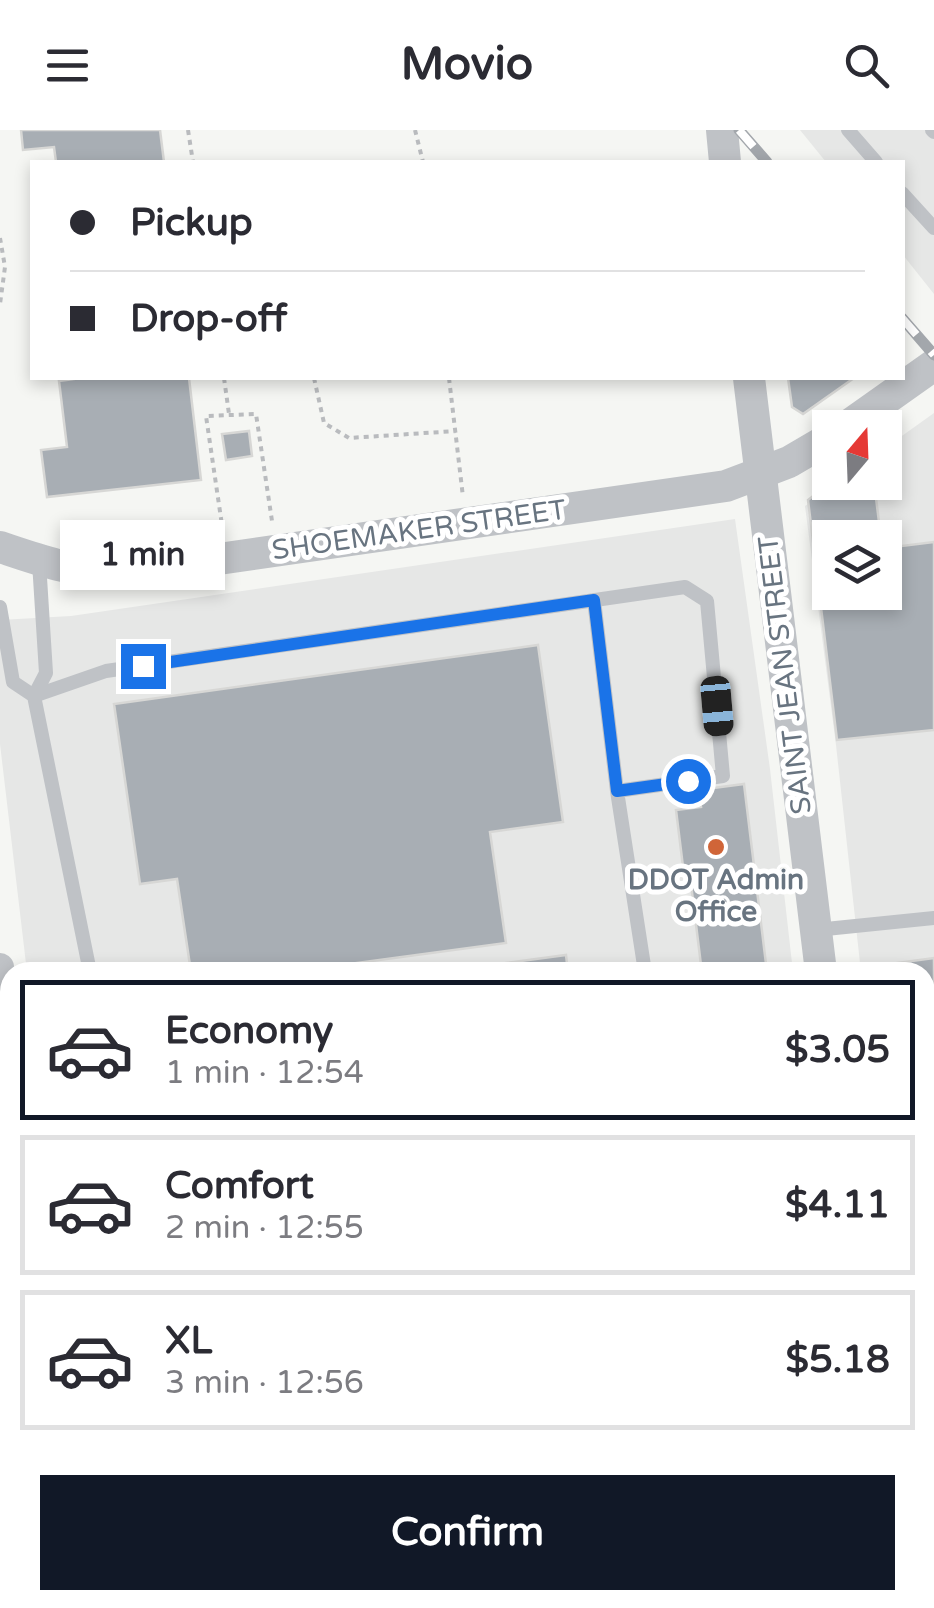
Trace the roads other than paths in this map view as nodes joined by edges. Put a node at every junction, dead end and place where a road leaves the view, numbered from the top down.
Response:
1 (722, 130) edge
2 (848, 130) edge
3 (726, 160) edge
4 (874, 160) edge
5 (905, 195) edge
6 (934, 228) edge
7 (934, 364) edge
8 (749, 380) edge
9 (870, 410) edge
10 (812, 448) edge
11 (760, 473) junction
12 (0, 547) edge
13 (39, 559) junction
14 (594, 600) junction
15 (0, 607) edge
16 (34, 696) junction
17 (617, 791) junction
18 (934, 918) edge
19 (816, 930) junction
20 (88, 962) edge
21 (643, 962) edge
22 (819, 962) edge

1 - 3 street
2 - 4 lane
5 - 6 lane
7 - 9 street
8 - 11 street, SAINT JEAN STREET
10 - 11 street, SHOEMAKER STREET
11 - 13 street, SHOEMAKER STREET
11 - 19 street, SAINT JEAN STREET
12 - 13 street, SHOEMAKER STREET
13 - 16 lane
14 - 16 lane
14 - 17 lane
14 - 17 lane
15 - 16 lane
16 - 20 lane
17 - 21 lane
18 - 19 lane
19 - 22 street, SAINT JEAN STREET

